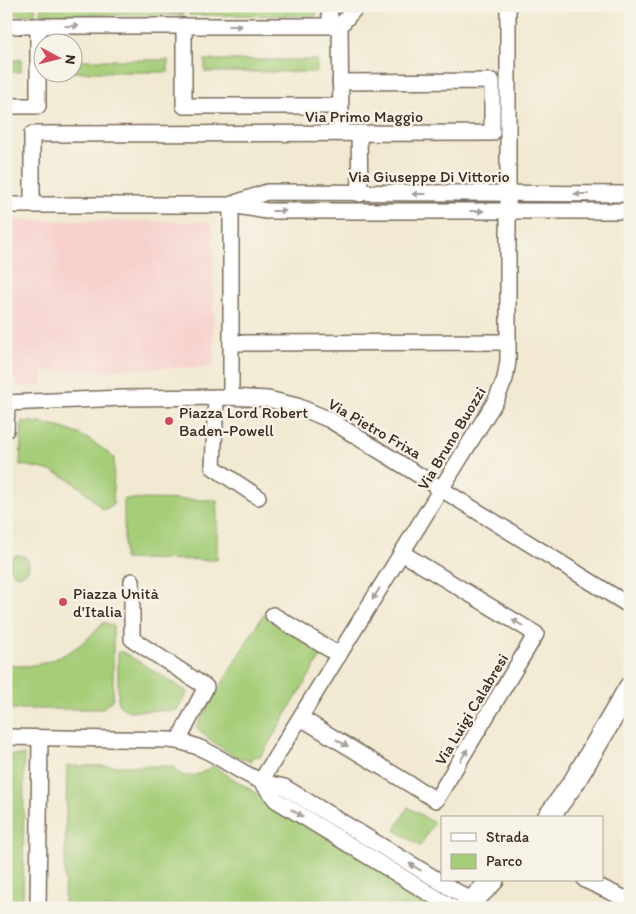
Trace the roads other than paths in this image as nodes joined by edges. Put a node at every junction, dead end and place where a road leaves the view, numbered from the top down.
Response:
1 (328, 6) edge
2 (357, 6) edge
3 (508, 6) edge
4 (6, 26) edge
5 (38, 26) junction
6 (184, 26) junction
7 (336, 26) junction
8 (340, 82) junction
9 (6, 106) edge
10 (341, 106) junction
11 (341, 133) junction
12 (359, 133) junction
13 (508, 193) junction
14 (360, 194) junction
15 (630, 194) edge
16 (6, 205) edge
17 (32, 205) junction
18 (231, 205) junction
19 (630, 211) edge
20 (508, 212) junction
21 (231, 342) junction
22 (507, 342) junction
23 (216, 397) junction
24 (231, 397) junction
25 (7, 403) edge
26 (6, 430) edge
27 (441, 488) junction
28 (258, 497) dead end
29 (402, 553) junction
30 (132, 581) dead end
31 (630, 606) edge
32 (273, 615) dead end
33 (339, 655) junction
34 (630, 687) edge
35 (301, 718) junction
36 (6, 737) edge
37 (40, 738) junction
38 (178, 741) junction
39 (262, 781) junction
40 (549, 816) edge
41 (491, 882) edge
42 (590, 882) edge
43 (630, 901) edge
44 (464, 906) edge
45 (38, 908) edge

1 - 7 street
2 - 7 street
3 - 13 street, Via Bruno Buozzi
4 - 5 street
5 -> 6 street
5 - 9 street
6 -> 7 street
6 - 10 street, Via Primo Maggio
7 - 8 street
8 - 10 street
8 - 12 street, Via Primo Maggio
10 - 11 street
11 - 12 street, Via Primo Maggio
11 - 17 street, Via Primo Maggio
12 - 14 street
13 -> 14 street, Via Giuseppe Di Vittorio
15 -> 13 street, Via Giuseppe Di Vittorio
13 - 20 street, Via Bruno Buozzi
14 - 18 street, Via Giuseppe Di Vittorio
16 - 17 street, Via Giuseppe Di Vittorio
17 - 18 street, Via Giuseppe Di Vittorio
18 -> 20 street, Via Giuseppe Di Vittorio
18 - 21 street
19 - 20 street, Via Giuseppe Di Vittorio
20 - 22 street, Via Bruno Buozzi
21 - 22 street
21 - 24 street
22 - 27 street, Via Bruno Buozzi
23 - 24 street, Via Pietro Frixa
23 - 25 street, Via Pietro Frixa
23 - 28 street
24 - 27 street, Via Pietro Frixa
25 - 26 street
27 - 29 street, Via Bruno Buozzi
27 - 31 street, Via Pietro Frixa
29 -> 33 street, Via Bruno Buozzi
35 -> 29 street, Via Luigi Calabresi
30 - 38 street
32 - 33 street
33 - 35 street, Via Bruno Buozzi
34 - 40 main road
35 - 39 street, Via Bruno Buozzi
36 - 37 street
37 - 38 street
37 - 45 street
38 - 39 street
39 - 44 street
41 - 44 main road
42 - 43 street

